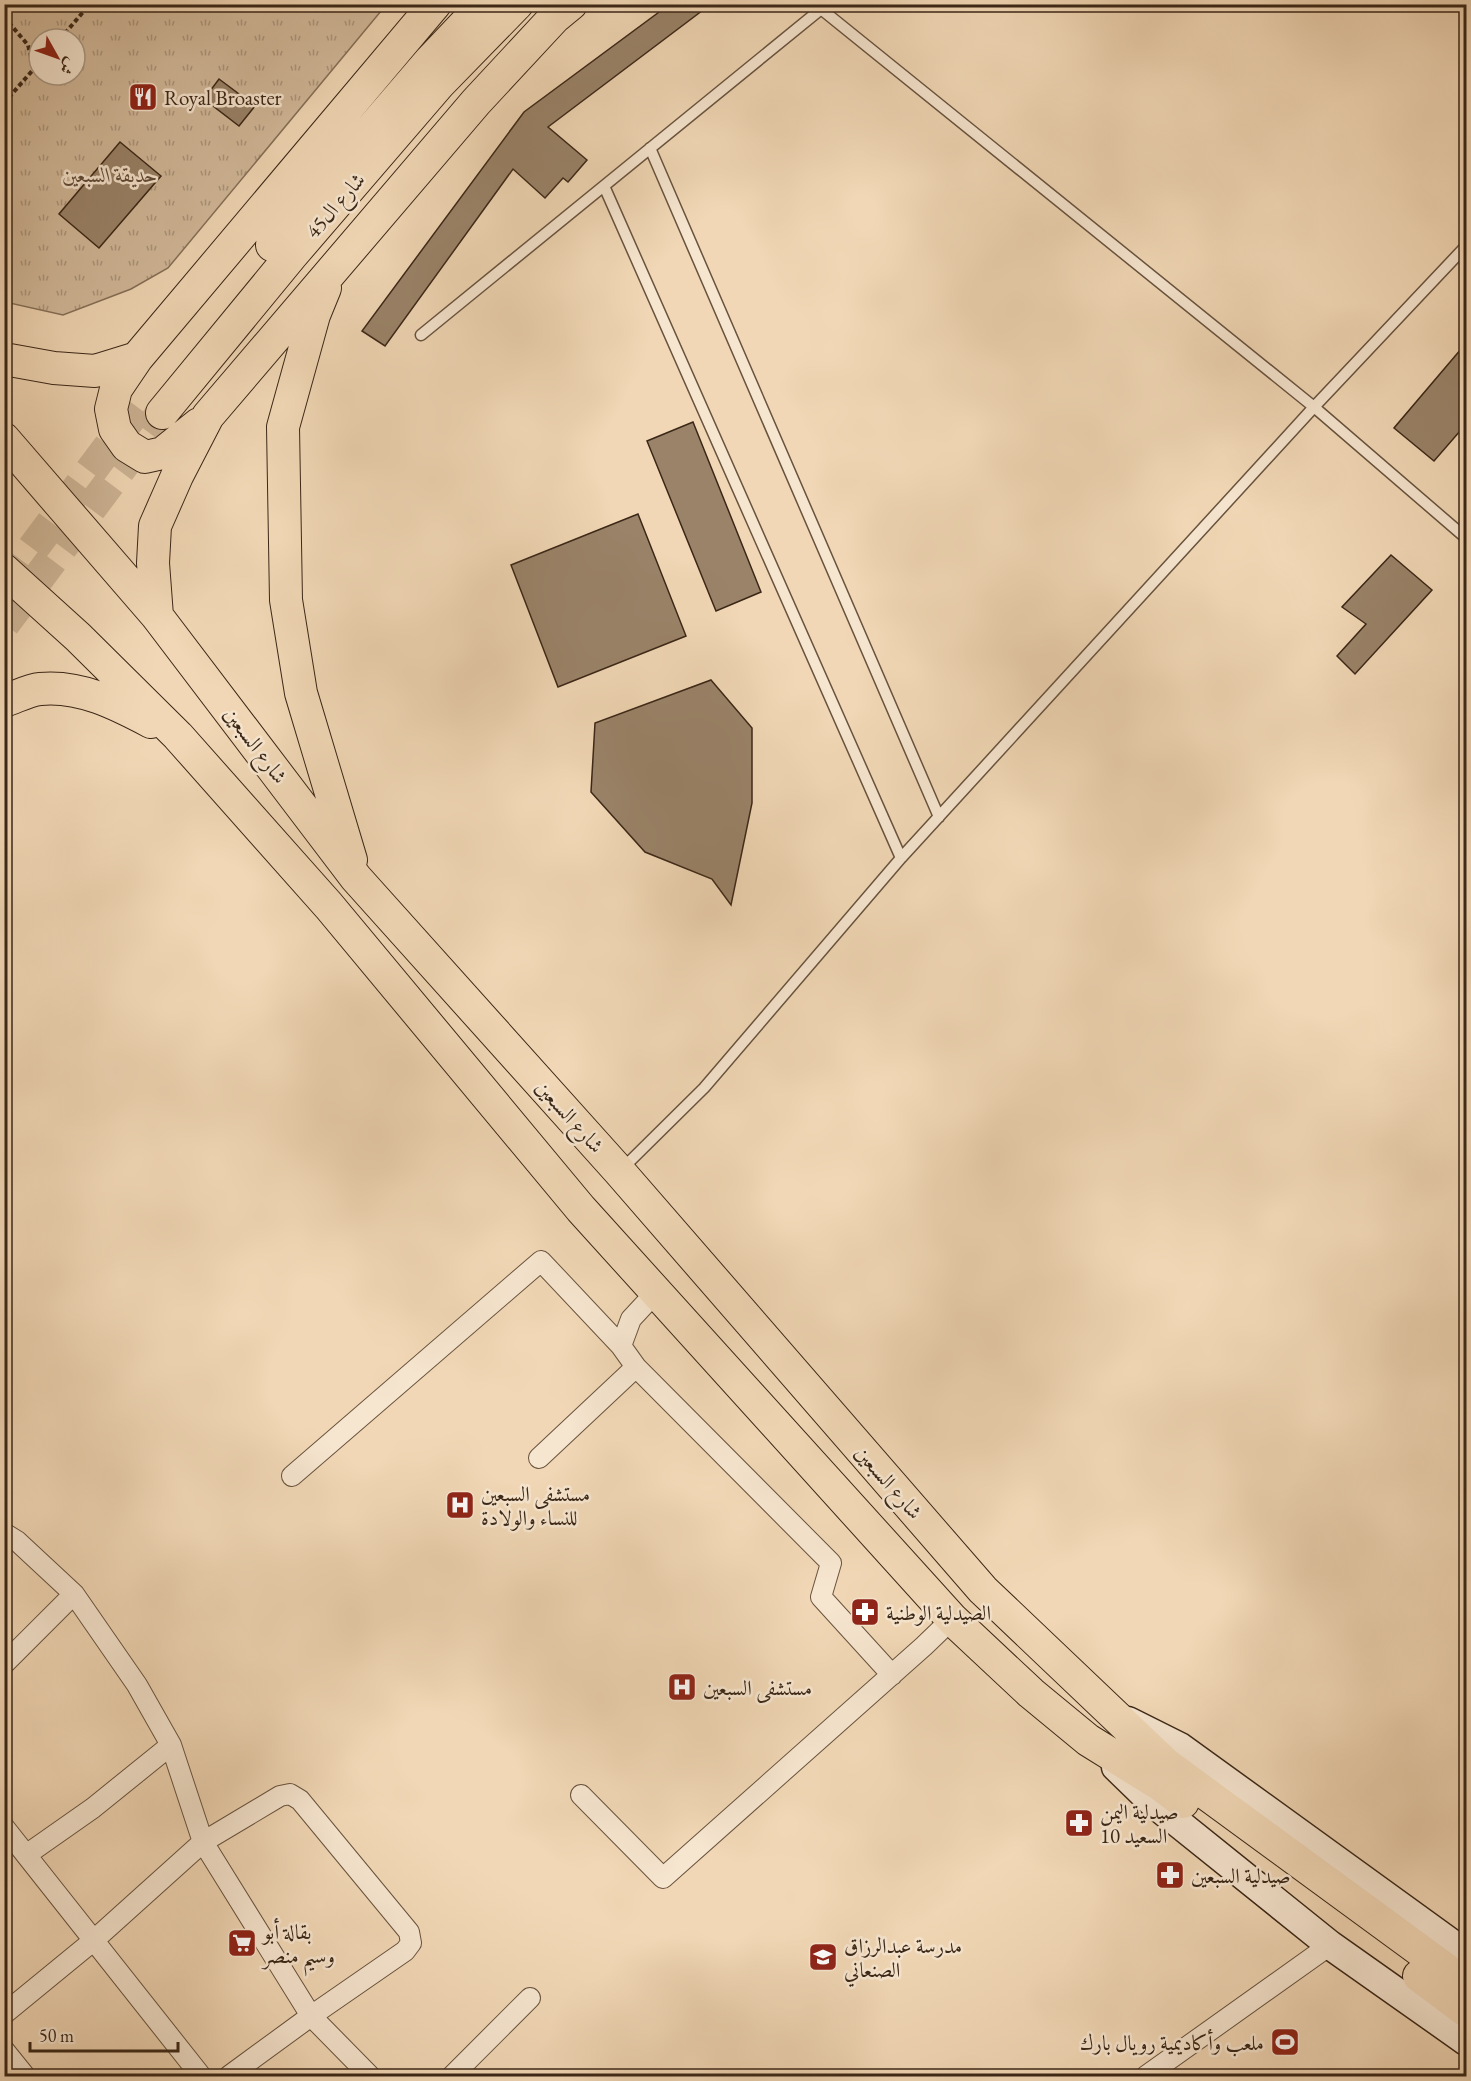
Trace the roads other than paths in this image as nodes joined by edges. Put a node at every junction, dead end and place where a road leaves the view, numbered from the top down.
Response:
1 (435, 4) edge
2 (484, 4) edge
3 (517, 4) edge
4 (571, 4) edge
5 (824, 7) edge
6 (650, 148) junction
7 (604, 186) junction
8 (1467, 246) edge
9 (334, 266) junction
10 (421, 335) dead end
11 (4, 358) edge
12 (136, 358) junction
13 (1314, 407) junction
14 (208, 416) junction
15 (4, 439) edge
16 (1467, 538) edge
17 (4, 570) edge
18 (157, 616) junction
19 (4, 700) edge
20 (178, 736) junction
21 (939, 817) junction
22 (901, 858) junction
23 (356, 878) junction
24 (620, 1171) junction
25 (657, 1291) junction
26 (621, 1346) junction
27 (636, 1367) junction
28 (538, 1458) dead end
29 (292, 1476) dead end
30 (4, 1533) edge
31 (74, 1594) junction
32 (952, 1619) junction
33 (4, 1664) edge
34 (892, 1675) junction
35 (1106, 1709) junction
36 (1088, 1740) junction
37 (171, 1745) junction
38 (1165, 1776) junction
39 (581, 1795) dead end
40 (4, 1827) edge
41 (204, 1842) junction
42 (26, 1855) junction
43 (93, 1941) junction
44 (1330, 1945) junction
45 (1467, 1954) edge
46 (1467, 1984) edge
47 (530, 1998) dead end
48 (1467, 2011) edge
49 (4, 2013) edge
50 (311, 2016) junction
51 (1467, 2041) edge
52 (4, 2050) edge
53 (25, 2076) edge
54 (201, 2076) edge
55 (229, 2076) edge
56 (370, 2076) edge
57 (452, 2076) edge
58 (1146, 2076) edge

1 - 12 main road
2 - 3 main road, شارع ال45
4 - 9 main road
5 - 6 lane
5 - 13 lane
6 - 7 lane
6 - 21 lane
7 - 10 lane
7 - 22 lane
8 - 13 lane
9 - 14 main road
9 - 23 main road
11 - 12 main road
12 - 14 main road
13 - 16 lane
13 - 21 lane
14 - 18 main road
15 - 18 main road, شارع السبعين
17 - 20 main road, شارع السبعين
18 - 23 main road, شارع السبعين
19 - 20 main road
20 - 25 main road, شارع السبعين
21 - 22 lane
22 - 24 lane
23 - 24 main road, شارع السبعين
24 - 35 main road, شارع السبعين
25 - 26 street
25 - 32 main road, شارع السبعين
26 - 27 street
26 - 29 street
27 - 28 street
27 - 34 street
30 - 31 street
31 - 33 street
31 - 37 street
32 - 34 street
32 - 36 main road, شارع السبعين
34 - 39 street
35 - 38 main road, شارع السبعين
35 - 45 main road
36 - 38 main road, شارع السبعين
36 - 44 main road
37 - 41 street
37 - 42 street
38 - 46 main road
38 - 48 main road
40 - 42 street
41 - 43 street
41 - 50 street
41 - 50 street
42 - 43 street
43 - 49 street
43 - 54 street
44 - 51 main road
44 - 58 street
47 - 57 street
50 - 55 street
50 - 56 street
52 - 53 street

